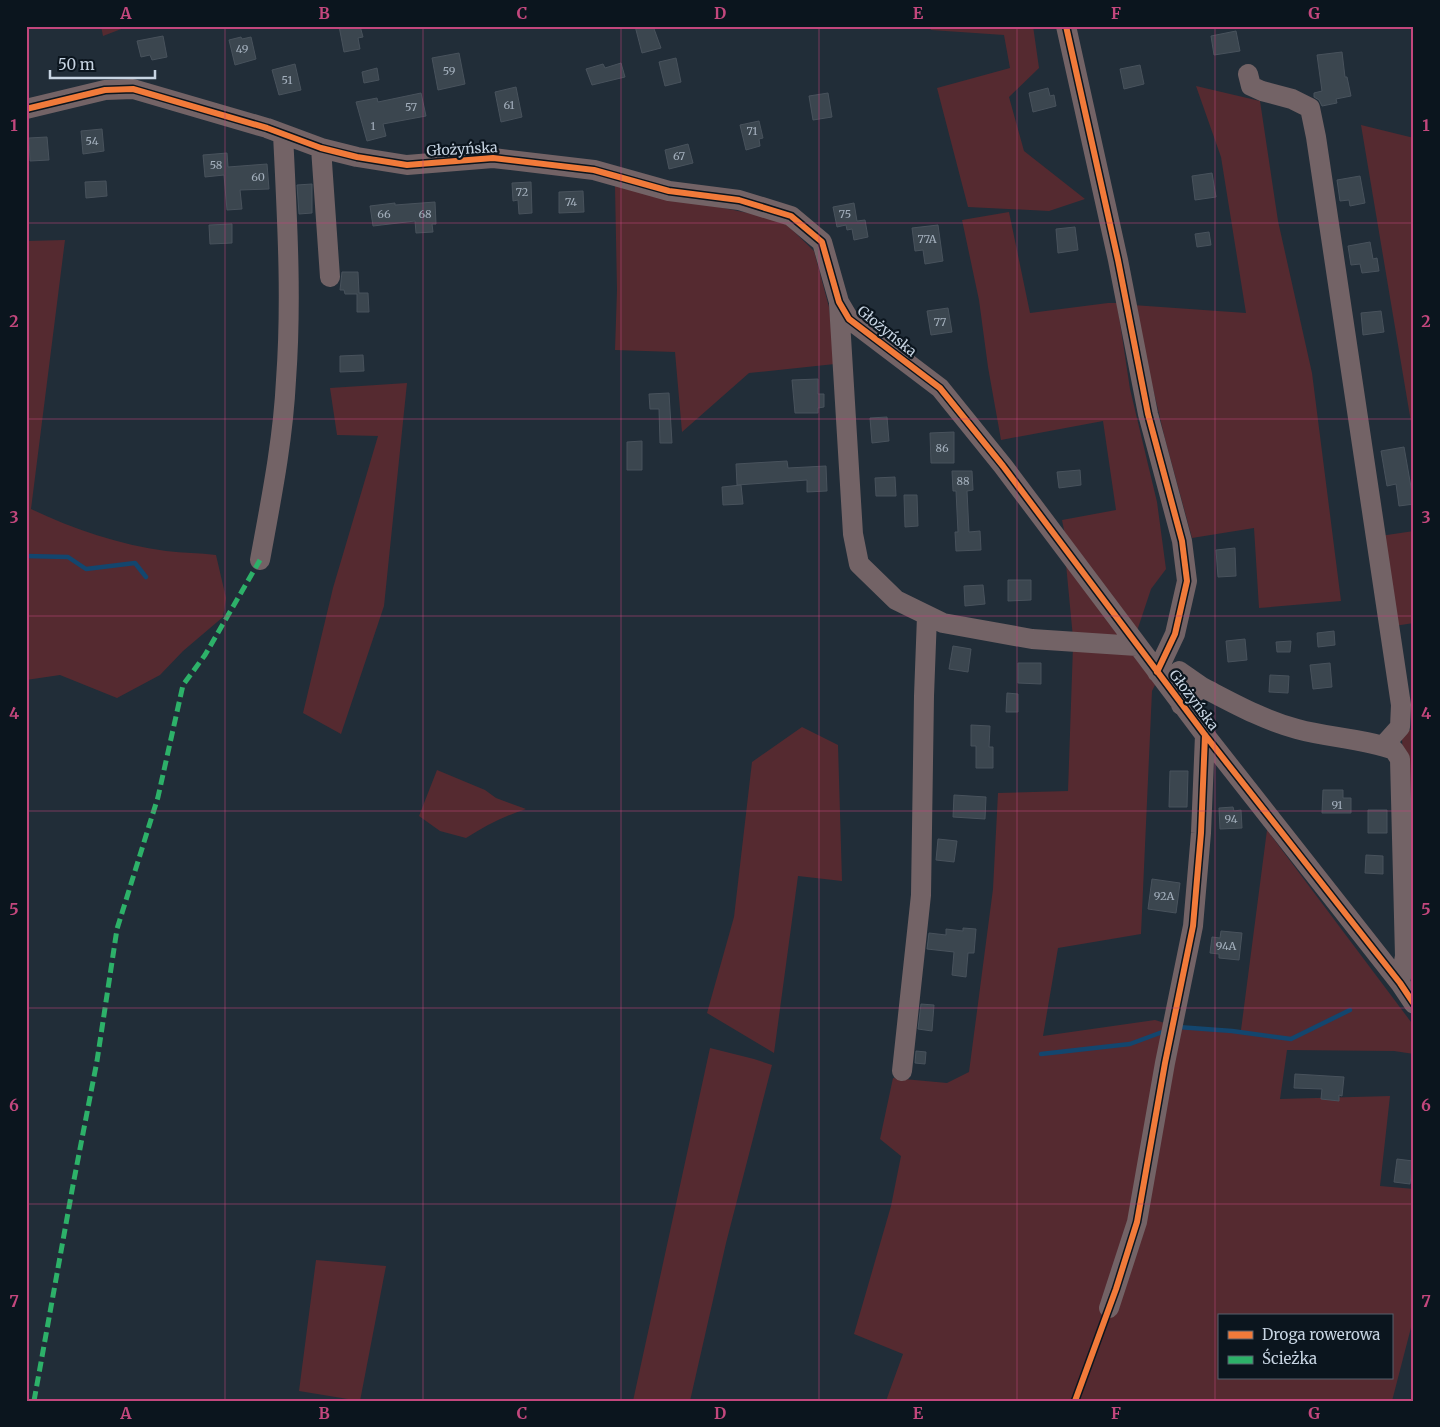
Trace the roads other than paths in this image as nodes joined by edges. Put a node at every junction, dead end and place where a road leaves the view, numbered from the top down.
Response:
1 (1066, 26) edge
2 (1248, 74) dead end
3 (26, 109) edge
4 (283, 134) junction
5 (321, 148) junction
6 (330, 277) dead end
7 (839, 302) junction
8 (260, 560) dead end
9 (927, 616) junction
10 (1137, 646) junction
11 (1179, 671) dead end
12 (1157, 672) junction
13 (1202, 687) junction
14 (1181, 704) junction
15 (1205, 736) junction
16 (1383, 746) junction
17 (1400, 983) junction
18 (1414, 1004) edge
19 (902, 1071) dead end
20 (1109, 1308) dead end

1 - 12 street
2 - 16 street
3 - 4 street, Głożyńska
4 - 5 street, Głożyńska
4 - 8 street
5 - 6 street
5 - 7 street, Głożyńska
7 - 9 street
7 - 10 street, Głożyńska
9 - 10 street
9 - 19 street
10 - 12 street, Głożyńska
11 - 13 street
12 - 14 street, Głożyńska
13 - 14 street
13 - 16 street
14 - 15 street, Głożyńska
15 - 17 street, Głożyńska
15 - 20 street
16 - 17 street
17 - 18 street, Głożyńska

